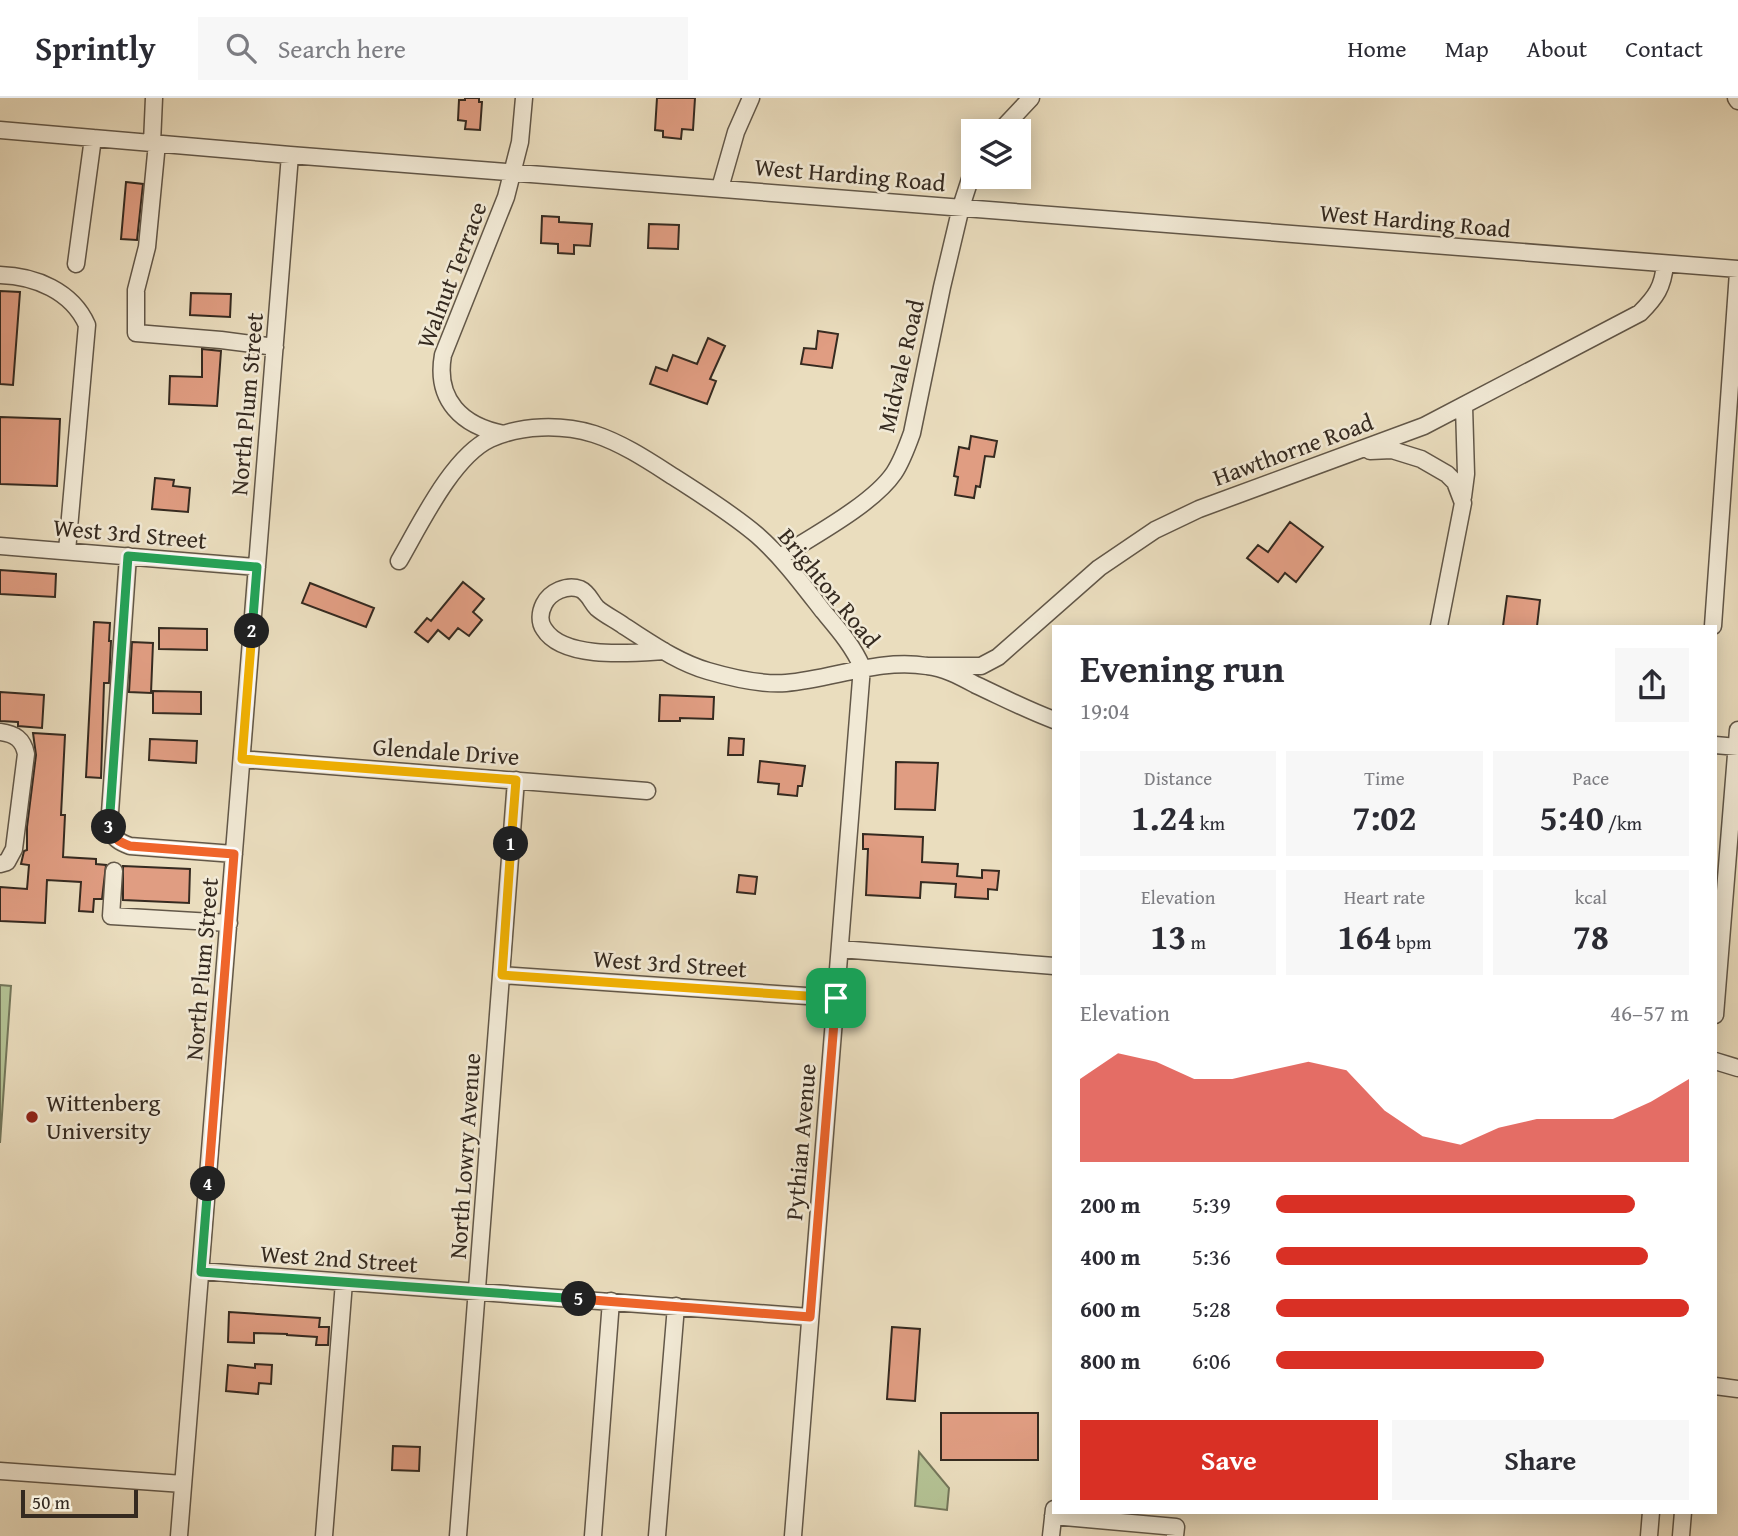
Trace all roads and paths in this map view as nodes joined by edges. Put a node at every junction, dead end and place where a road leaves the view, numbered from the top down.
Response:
1 (154, 98) edge
2 (524, 98) edge
3 (751, 98) edge
4 (1031, 98) edge
5 (1011, 119) edge
6 (0, 130) edge
7 (93, 138) junction
8 (155, 143) junction
9 (290, 155) junction
10 (514, 171) junction
11 (720, 188) junction
12 (967, 189) edge
13 (961, 207) junction
14 (76, 264) dead end
15 (1665, 264) junction
16 (1738, 271) edge
17 (0, 275) edge
18 (275, 347) junction
19 (1464, 406) junction
20 (504, 433) junction
21 (1350, 453) junction
22 (1730, 500) edge
23 (1463, 503) junction
24 (0, 546) edge
25 (67, 551) junction
26 (128, 556) junction
27 (780, 558) junction
28 (399, 561) dead end
29 (257, 567) junction
30 (1439, 625) edge
31 (1713, 625) edge
32 (664, 651) junction
33 (927, 666) junction
34 (862, 667) junction
35 (1052, 719) edge
36 (1738, 730) edge
37 (0, 732) edge
38 (1717, 745) edge
39 (1737, 747) edge
40 (242, 759) junction
41 (516, 780) junction
42 (647, 791) dead end
43 (234, 854) junction
44 (0, 864) edge
45 (114, 871) dead end
46 (229, 923) junction
47 (840, 949) junction
48 (1052, 966) edge
49 (502, 975) junction
50 (1717, 991) edge
51 (836, 998) junction
52 (1717, 1062) edge
53 (1738, 1068) edge
54 (201, 1272) junction
55 (344, 1282) junction
56 (478, 1292) junction
57 (611, 1301) junction
58 (676, 1306) junction
59 (810, 1317) junction
60 (1717, 1386) edge
61 (1738, 1389) edge
62 (0, 1471) edge
63 (183, 1485) junction
64 (1053, 1514) edge
65 (1062, 1514) edge
66 (1651, 1514) edge
67 (1683, 1514) edge
68 (179, 1536) edge
69 (324, 1536) edge
70 (458, 1536) edge
71 (593, 1536) edge
72 (656, 1536) edge
73 (793, 1536) edge
74 (1051, 1536) edge
75 (1175, 1536) edge
76 (1649, 1536) edge
77 (1681, 1536) edge

1 - 8 street
2 - 10 street, Walnut Terrace
3 - 11 street
4 - 5 street
6 - 7 street, West Harding Road
7 - 8 street, West Harding Road
7 - 14 street
8 - 9 street, West Harding Road
8 - 18 street
9 - 10 street, West Harding Road
9 - 18 street, North Plum Street
10 - 11 street, West Harding Road
10 - 20 street, Walnut Terrace
11 - 13 street, West Harding Road
12 - 13 street, Midvale Road
13 - 15 street, West Harding Road
13 - 27 street, Midvale Road
15 - 16 street, West Harding Road
15 - 19 street, Hawthorne Road
16 - 22 street
17 - 25 street
18 - 29 street, North Plum Street
19 - 21 street, Hawthorne Road
19 - 23 street
20 - 27 street, Brighton Road
20 - 28 street
21 - 23 street
21 - 33 street, Hawthorne Road
22 - 31 street
23 - 30 street
24 - 25 street, West 3rd Street
25 - 26 street, West 3rd Street
26 - 29 street, West 3rd Street
26 - 43 street
27 - 34 street, Brighton Road
29 - 40 street, North Plum Street
32 - 32 street
32 - 34 street
33 - 34 street, Brighton Road
33 - 35 street, Brighton Road
34 - 47 street, Pythian Avenue
36 - 39 street
37 - 44 street
38 - 39 street
39 - 50 street
40 - 41 street, Glendale Drive
40 - 43 street, North Plum Street
41 - 42 street, Glendale Drive
41 - 49 street, North Lowry Avenue
43 - 46 street, North Plum Street
45 - 46 street
46 - 54 street, North Plum Street
47 - 48 street
47 - 51 street, Pythian Avenue
49 - 51 street, West 3rd Street
49 - 56 street, North Lowry Avenue
51 - 59 street, Pythian Avenue
52 - 53 street
54 - 55 street, West 2nd Street
54 - 63 street, North Plum Street
55 - 56 street, West 2nd Street
55 - 69 street
56 - 57 street, West 2nd Street
56 - 70 street, North Lowry Avenue
57 - 58 street, West 2nd Street
57 - 71 street
58 - 59 street, West 2nd Street
58 - 72 street
59 - 73 street, Pythian Avenue
60 - 61 street
62 - 63 street
63 - 68 street, North Plum Street
64 - 74 street
65 - 75 street
66 - 76 street
67 - 77 street

